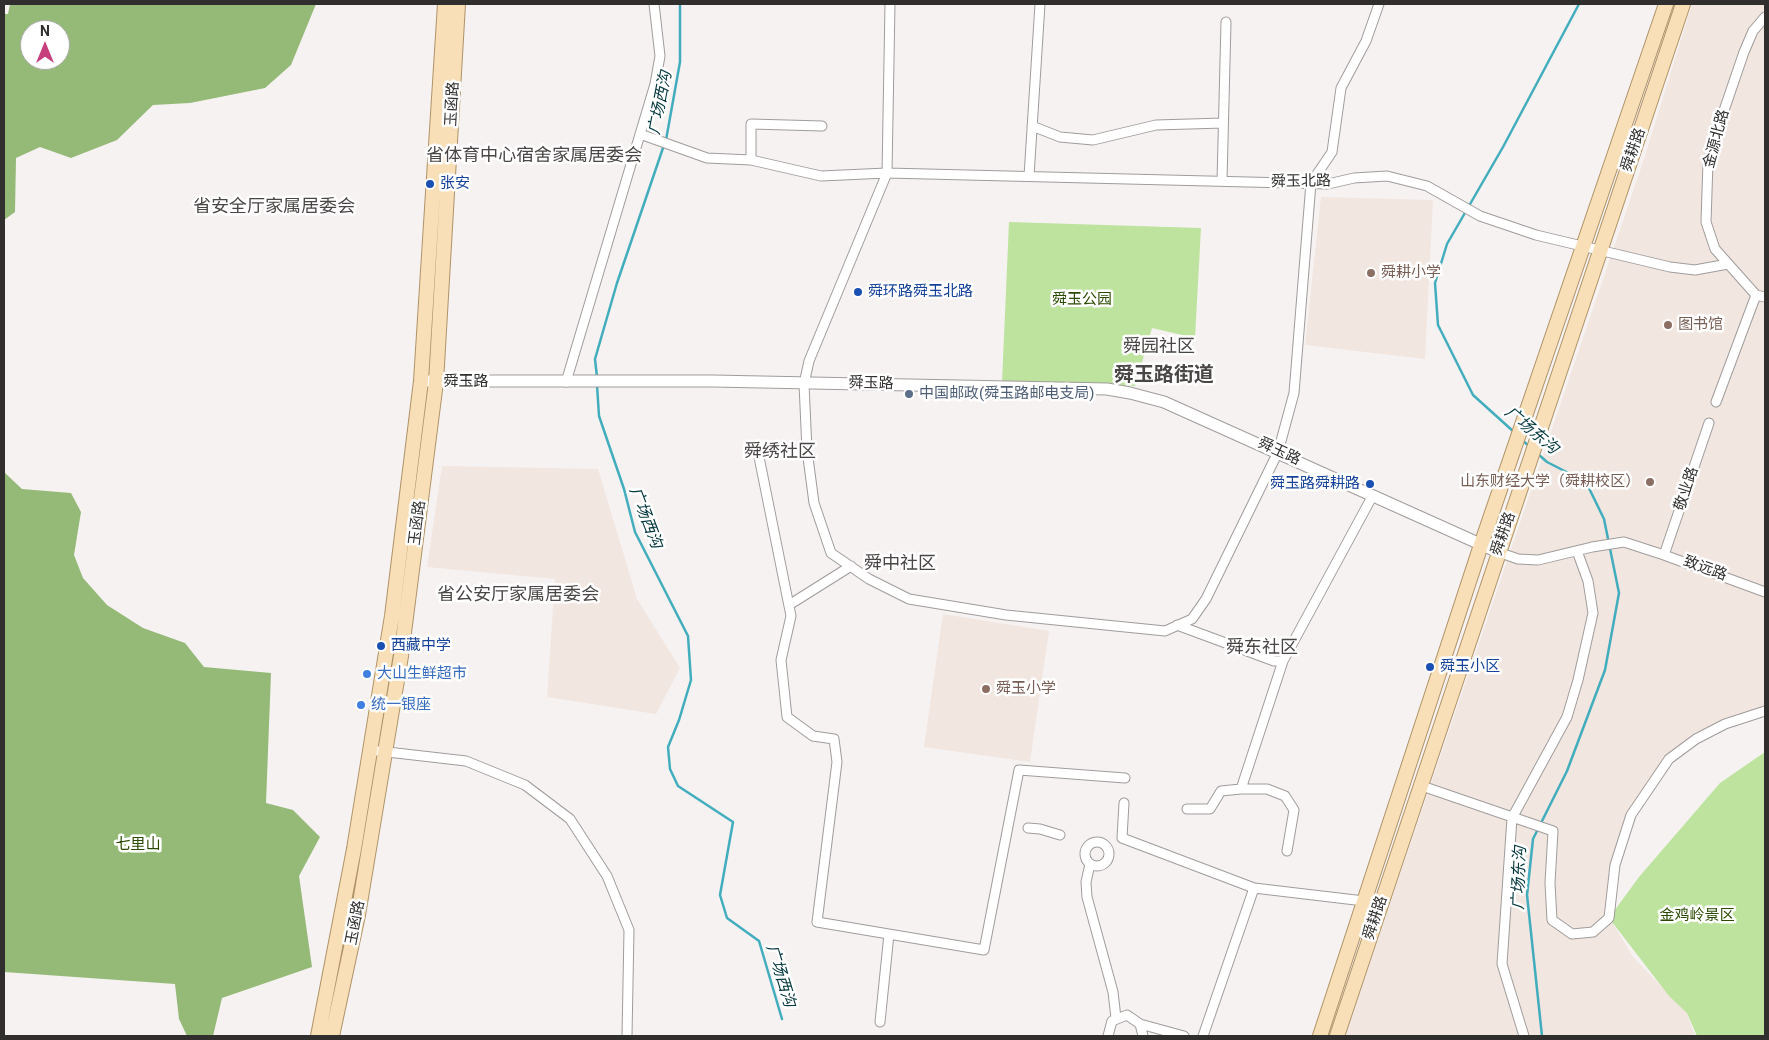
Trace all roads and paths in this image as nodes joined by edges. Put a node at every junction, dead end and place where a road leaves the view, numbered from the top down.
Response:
1 (445, 4) edge
2 (458, 4) edge
3 (654, 4) edge
4 (890, 4) edge
5 (1040, 4) edge
6 (1379, 4) edge
7 (1666, 4) edge
8 (1683, 4) edge
9 (1765, 17) edge
10 (1226, 22) dead end
11 (1223, 123) junction
12 (822, 126) dead end
13 (1032, 126) junction
14 (640, 134) junction
15 (751, 160) junction
16 (887, 173) junction
17 (1029, 176) junction
18 (1222, 181) junction
19 (1311, 183) junction
20 (1584, 246) junction
21 (1600, 251) junction
22 (1728, 264) junction
23 (1761, 296) edge
24 (421, 381) junction
25 (436, 382) junction
26 (566, 382) junction
27 (804, 384) junction
28 (1716, 402) dead end
29 (1709, 423) dead end
30 (807, 450) junction
31 (1278, 452) junction
32 (1372, 495) junction
33 (1481, 545) junction
34 (1577, 551) junction
35 (1498, 552) junction
36 (1664, 555) junction
37 (851, 566) junction
38 (1765, 592) edge
39 (789, 605) junction
40 (1177, 625) junction
41 (1283, 661) junction
42 (1765, 711) edge
43 (370, 750) junction
44 (385, 753) junction
45 (1125, 778) dead end
46 (1419, 785) junction
47 (1241, 789) junction
48 (1124, 804) dead end
49 (1187, 808) dead end
50 (1512, 818) junction
51 (1028, 828) dead end
52 (1060, 835) dead end
53 (1122, 838) junction
54 (1105, 844) junction
55 (1287, 851) dead end
56 (1090, 864) junction
57 (1254, 888) junction
58 (1364, 901) junction
59 (889, 934) junction
60 (1116, 1018) junction
61 (880, 1022) dead end
62 (1140, 1024) junction
63 (318, 1036) edge
64 (332, 1036) edge
65 (628, 1036) edge
66 (1108, 1036) edge
67 (1142, 1036) edge
68 (1184, 1036) edge
69 (1203, 1036) edge
70 (1320, 1036) edge
71 (1337, 1036) edge
72 (1524, 1036) edge

1 - 24 main road, 玉函路
2 - 25 main road, 玉函路
3 - 14 street
4 - 16 street
5 - 13 street
6 - 19 street
7 - 20 main road, 舜耕路
8 - 21 main road, 舜耕路
9 - 22 street, 金源北路
10 - 11 street
11 - 13 street
11 - 18 street
12 - 15 street
13 - 17 street
14 - 15 street, 舜玉北路
14 - 26 street
15 - 16 street, 舜玉北路
16 - 17 street, 舜玉北路
16 - 27 street
17 - 18 street, 舜玉北路
18 - 19 street, 舜玉北路
19 - 20 street, 舜玉北路
19 - 31 street
20 - 21 street, 舜玉北路
20 - 33 main road, 舜耕路
21 - 22 street, 舜玉北路
21 - 35 main road, 舜耕路
22 - 23 street, 金源北路
23 - 28 street
24 - 25 street, 舜玉路
24 - 43 main road, 玉函路
25 - 26 street, 舜玉路
25 - 44 main road, 玉函路
26 - 27 street, 舜玉路
27 - 30 street
27 - 31 street, 舜玉路
29 - 36 street, 敬业路
30 - 37 street
30 - 39 street
31 - 32 street, 舜玉路
31 - 40 street
32 - 33 street, 舜玉路
32 - 41 street
33 - 35 street, 舜玉路
33 - 58 main road, 舜耕路
34 - 35 street
34 - 36 street, 致远路
34 - 50 street
35 - 46 main road, 舜耕路
36 - 38 street, 致远路
37 - 39 street
37 - 40 street
39 - 59 street
40 - 41 street
41 - 47 street
42 - 50 street
43 - 44 street
43 - 63 main road, 玉函路
44 - 64 main road, 玉函路
44 - 65 street
45 - 59 street
46 - 50 street
46 - 71 main road, 舜耕路
47 - 49 street
47 - 55 street
48 - 53 street
50 - 72 street
51 - 52 street
53 - 54 street
53 - 57 street
54 - 56 street
54 - 56 street
56 - 60 street
57 - 58 street
57 - 69 street
58 - 70 main road, 舜耕路
59 - 61 street
60 - 62 street
60 - 66 street
62 - 67 street
62 - 68 street

